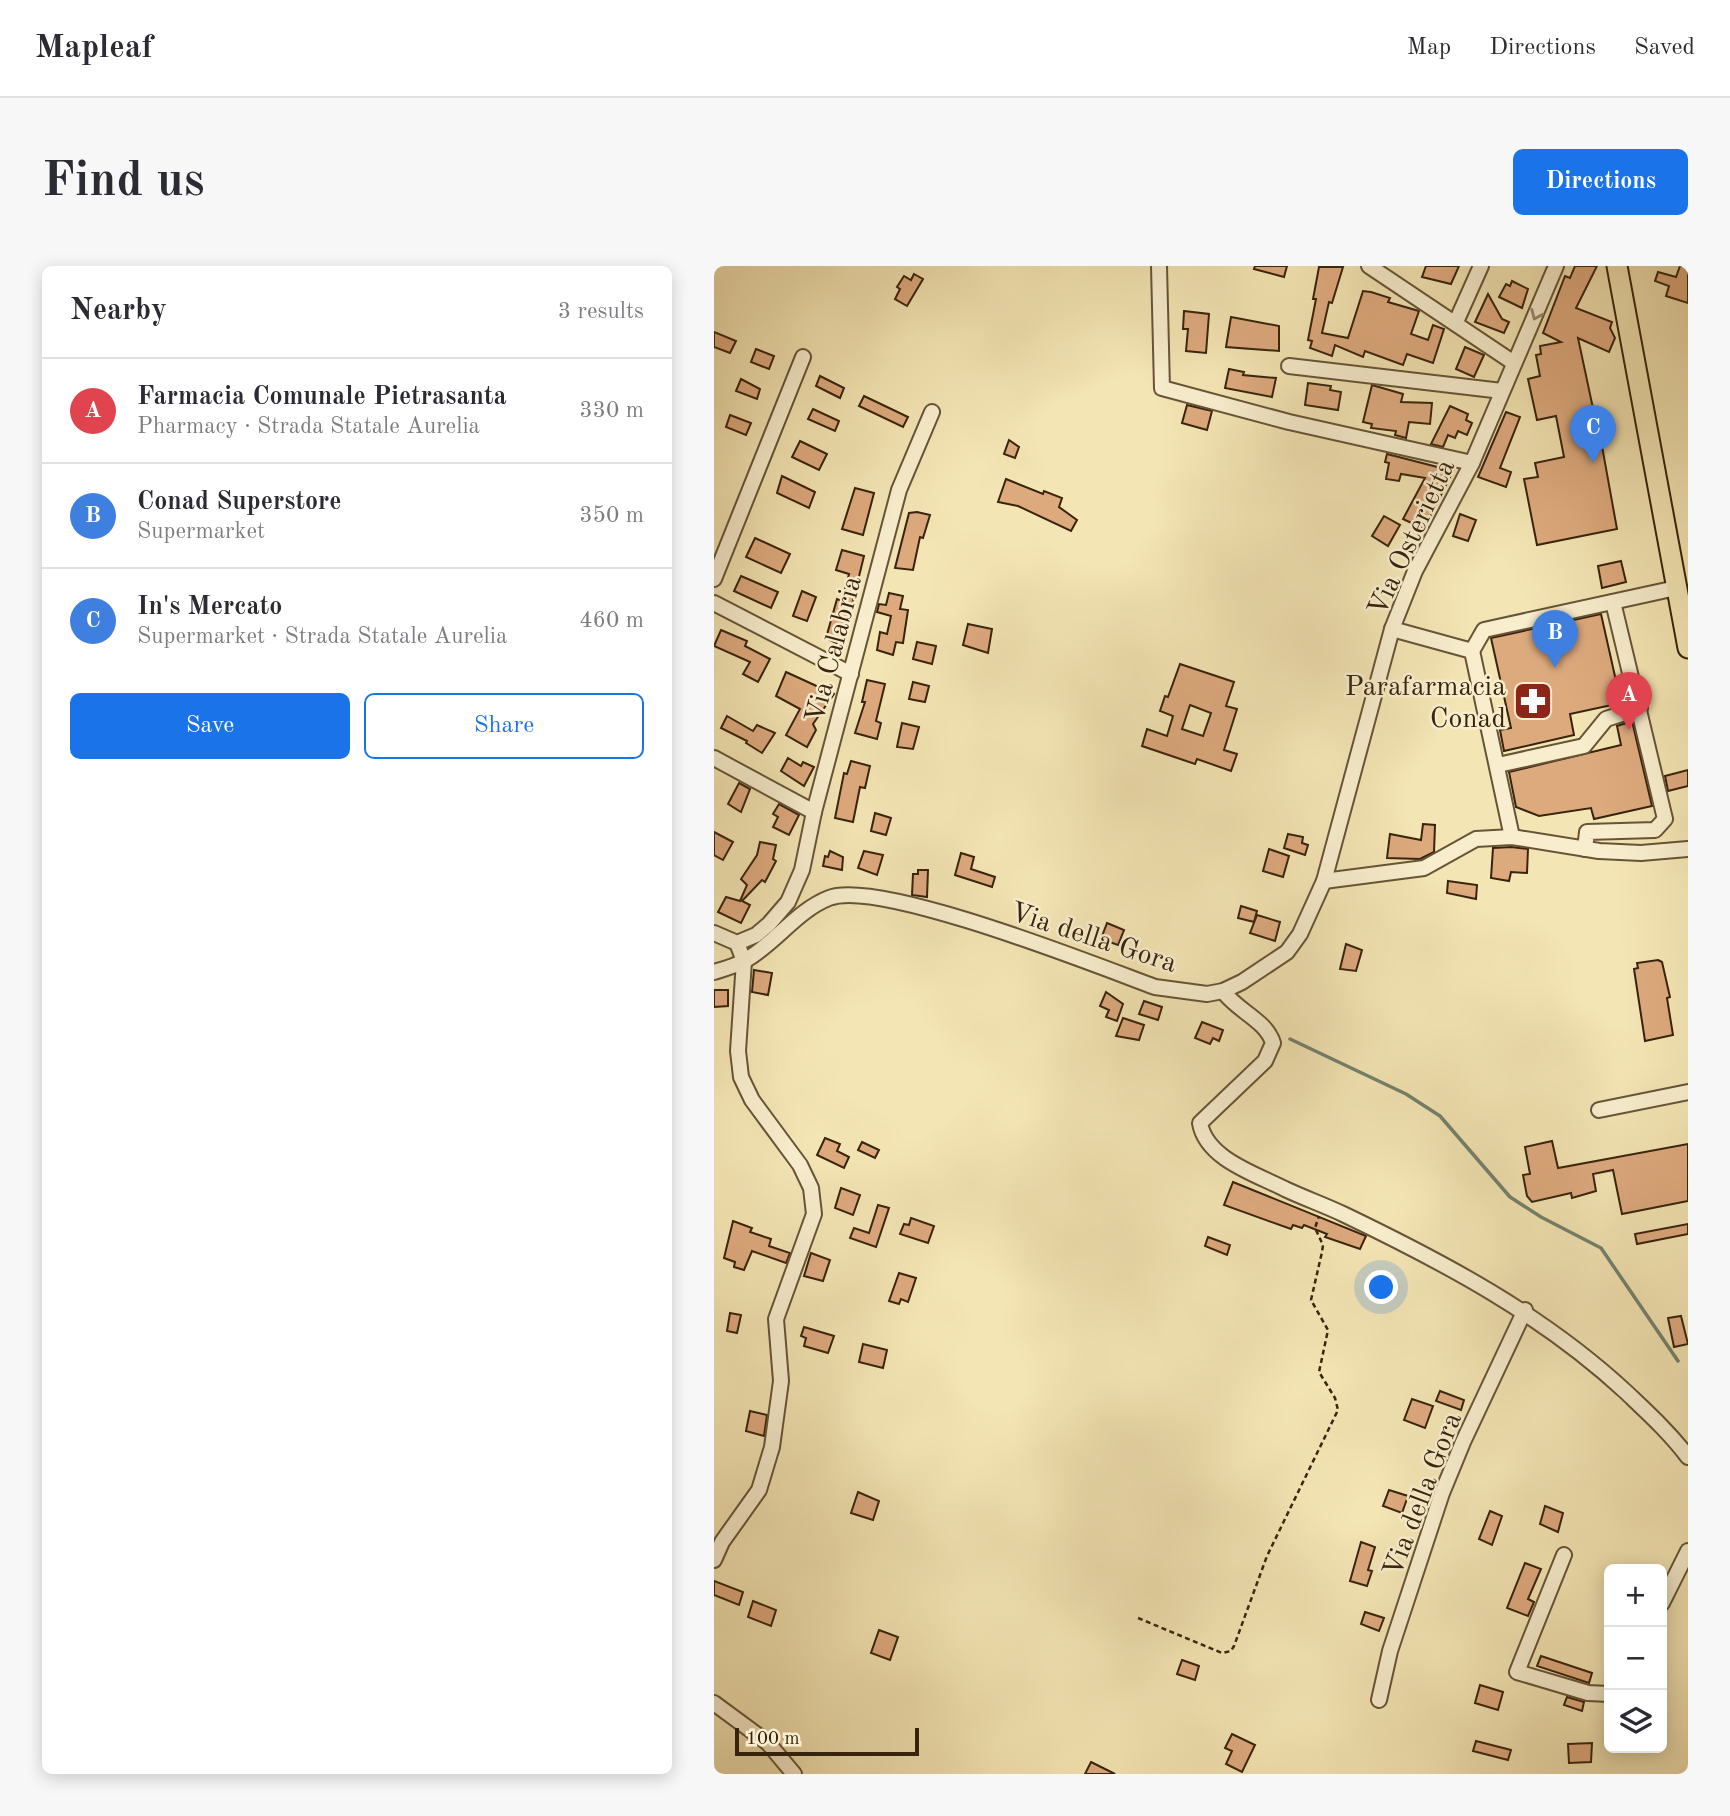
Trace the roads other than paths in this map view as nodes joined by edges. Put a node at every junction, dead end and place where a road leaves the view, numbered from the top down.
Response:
1 (1159, 266) edge
2 (1369, 266) edge
3 (1481, 266) edge
4 (1556, 266) edge
5 (1617, 266) edge
6 (1456, 323) junction
7 (803, 356) dead end
8 (1514, 363) junction
9 (1289, 366) dead end
10 (1502, 391) junction
11 (932, 412) dead end
12 (1472, 463) junction
13 (714, 579) edge
14 (1676, 588) junction
15 (1614, 602) junction
16 (714, 603) edge
17 (1684, 609) edge
18 (1392, 629) junction
19 (1688, 648) edge
20 (1472, 651) junction
21 (851, 674) junction
22 (1640, 708) junction
23 (714, 758) edge
24 (1498, 765) junction
25 (814, 812) junction
26 (1512, 837) junction
27 (1584, 849) junction
28 (1688, 849) edge
29 (1324, 881) junction
30 (788, 902) junction
31 (802, 915) junction
32 (714, 933) edge
33 (737, 943) junction
34 (744, 961) junction
35 (714, 972) edge
36 (1223, 991) junction
37 (1688, 1092) edge
38 (1599, 1110) dead end
39 (1525, 1310) junction
40 (1688, 1457) edge
41 (718, 1539) edge
42 (1688, 1551) edge
43 (1564, 1555) dead end
44 (714, 1560) edge
45 (1667, 1593) edge
46 (1604, 1694) edge
47 (1379, 1700) dead end
48 (714, 1703) edge
49 (794, 1774) edge

1 - 12 street
2 - 6 street
3 - 6 street
4 -> 8 street, Via Osterietta
5 - 14 main road
6 - 8 street
7 - 13 street
8 - 10 street, Via Osterietta
9 - 10 street
10 - 12 street, Via Osterietta
11 - 21 street, Via Calabria
12 - 18 street, Via Osterietta
14 - 15 street
14 - 17 main road
15 - 20 street
15 - 22 street
16 - 21 street
17 - 19 main road
18 - 20 street
18 - 29 street, Via Osterietta
20 - 24 street
21 - 25 street, Via Calabria
22 - 24 street
22 - 27 street
23 - 25 street
24 - 26 street
25 - 30 street, Via Calabria
26 - 27 street
26 - 29 street
27 - 28 street
29 - 36 street, Via Osterietta
30 - 31 street
30 - 33 street, Via Calabria
31 - 34 street, Via della Gora
31 - 36 street, Via della Gora
32 - 33 street
33 - 34 street
34 - 35 street, Via della Gora
34 - 41 street
36 - 39 street
37 - 38 street
39 - 40 street
39 - 47 street, Via della Gora
41 - 44 street
42 - 45 street
43 - 46 street
48 - 49 street

